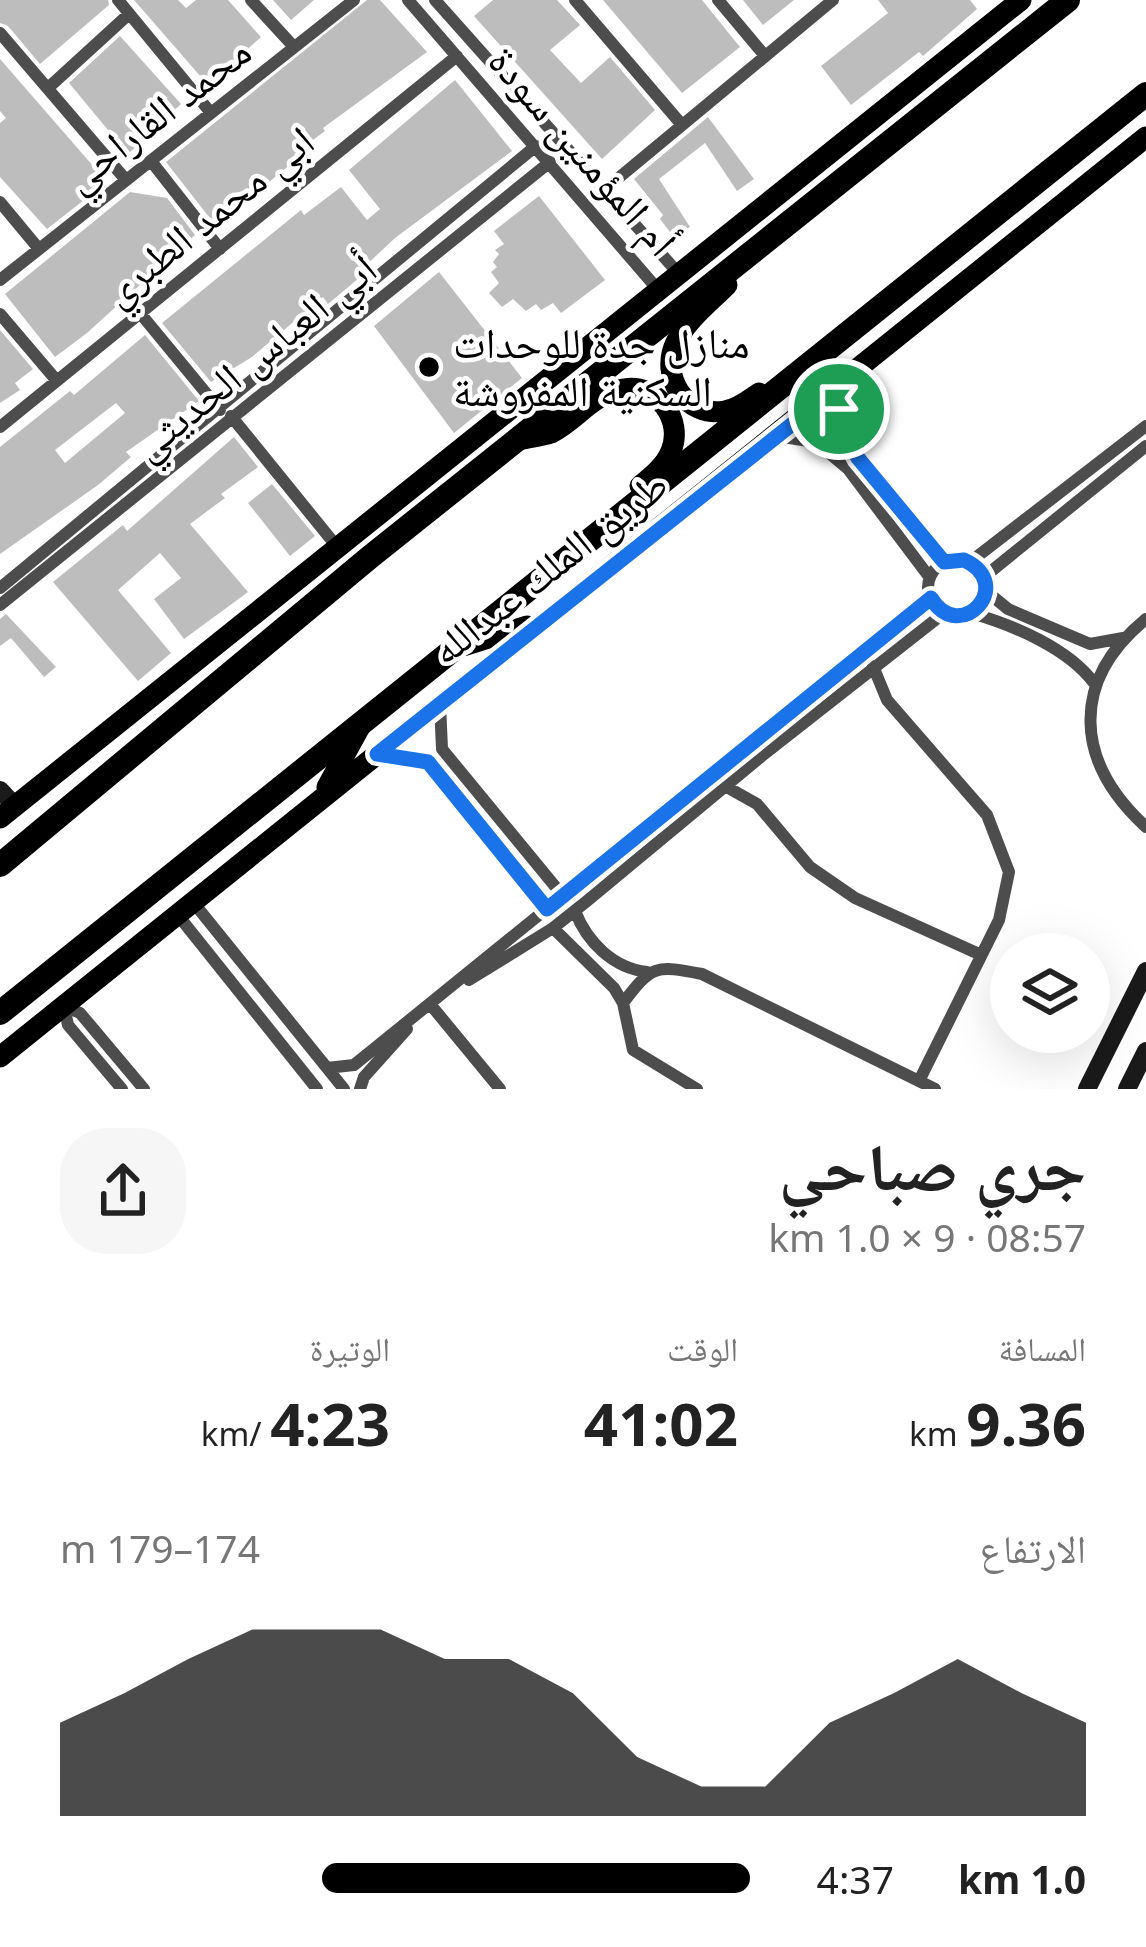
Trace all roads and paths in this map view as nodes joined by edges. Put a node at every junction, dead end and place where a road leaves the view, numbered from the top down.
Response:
1 (119, 0) edge
2 (251, 0) edge
3 (354, 0) edge
4 (408, 0) edge
5 (435, 0) edge
6 (575, 0) edge
7 (718, 0) edge
8 (833, 0) edge
9 (1021, 0) edge
10 (1068, 0) edge
11 (129, 14) junction
12 (0, 33) edge
13 (12, 47) junction
14 (294, 47) junction
15 (457, 56) junction
16 (766, 56) junction
17 (0, 58) edge
18 (988, 63) junction
19 (48, 88) junction
20 (1146, 94) edge
21 (211, 113) junction
22 (682, 125) junction
23 (1146, 137) edge
24 (843, 143) junction
25 (536, 146) junction
26 (151, 160) junction
27 (550, 162) junction
28 (127, 180) junction
29 (604, 190) junction
30 (1015, 198) junction
31 (0, 202) edge
32 (1037, 224) junction
33 (39, 249) junction
34 (220, 249) junction
35 (740, 265) junction
36 (680, 275) junction
37 (0, 280) edge
38 (660, 292) junction
39 (140, 313) junction
40 (0, 314) edge
41 (818, 357) junction
42 (56, 381) junction
43 (844, 383) junction
44 (225, 413) junction
45 (1146, 426) edge
46 (0, 427) edge
47 (776, 436) junction
48 (523, 439) junction
49 (1146, 446) edge
50 (406, 494) junction
51 (591, 539) junction
52 (338, 548) junction
53 (370, 557) junction
54 (944, 562) junction
55 (970, 562) junction
56 (930, 578) junction
57 (985, 584) junction
58 (0, 588) edge
59 (931, 598) junction
60 (0, 605) edge
61 (971, 613) junction
62 (944, 614) junction
63 (1146, 619) edge
64 (542, 622) junction
65 (289, 623) junction
66 (1123, 638) junction
67 (218, 644) junction
68 (453, 649) junction
69 (873, 667) junction
70 (852, 683) junction
71 (1094, 683) junction
72 (887, 700) junction
73 (440, 704) junction
74 (362, 722) junction
75 (377, 754) junction
76 (746, 769) junction
77 (725, 786) junction
78 (321, 799) junction
79 (757, 804) junction
80 (5, 805) edge
81 (1146, 827) edge
82 (0, 867) edge
83 (563, 896) junction
84 (185, 908) junction
85 (547, 909) junction
86 (575, 910) junction
87 (553, 928) junction
88 (93, 938) junction
89 (979, 954) junction
90 (1146, 971) edge
91 (647, 972) junction
92 (0, 1001) edge
93 (430, 1004) junction
94 (623, 1004) junction
95 (64, 1006) junction
96 (0, 1013) edge
97 (1146, 1052) edge
98 (0, 1057) edge
99 (327, 1068) junction
100 (919, 1081) junction
101 (122, 1089) edge
102 (145, 1089) edge
103 (317, 1089) edge
104 (344, 1089) edge
105 (360, 1089) edge
106 (500, 1089) edge
107 (698, 1089) edge
108 (935, 1089) edge
109 (1087, 1089) edge
110 (1127, 1089) edge

1 - 11 street
2 - 14 street
3 - 14 street, محمد القاراحي
4 - 15 street, أم المؤمنين سودة
5 - 29 street, أم المؤمنين سودة
6 - 22 street
7 - 16 street
8 - 16 street
9 - 24 main road
10 - 18 highway
11 - 19 street
11 - 21 street
12 - 13 street
13 - 17 street
13 - 19 street
14 - 21 street, محمد القاراحي
15 - 25 street, أم المؤمنين سودة
15 - 34 street, ابي محمد الطبري
16 - 22 street
18 - 24 main road
18 - 35 highway
19 - 28 street
20 - 30 highway, طريق الملك عبدالله
21 - 26 street, محمد القاراحي
22 - 29 street
23 - 32 main road, طريق الملك عبدالله
24 - 36 main road
25 - 27 street, أم المؤمنين سودة
25 - 44 street, أبي العباس الحديثي
26 - 28 street, محمد القاراحي
26 - 34 street
27 - 38 street, أم المؤمنين سودة
27 - 44 street, أبي العباس الحديثي
28 - 33 street, محمد القاراحي
29 - 36 street, أم المؤمنين سودة
30 - 32 main road
30 - 41 highway, طريق الملك عبدالله
31 - 33 street
32 - 43 main road, طريق الملك عبدالله
33 - 37 street, محمد القاراحي
34 - 39 street, ابي محمد الطبري
35 - 41 main road
35 - 48 highway
36 - 38 main road
38 - 50 main road
39 - 42 street, ابي محمد الطبري
39 - 44 street
40 - 42 street
41 - 51 highway, طريق الملك عبدالله
42 - 46 street, ابي محمد الطبري
43 - 47 main road, طريق الملك عبدالله
43 - 54 street
44 - 52 street
44 - 58 street, أبي العباس الحديثي
44 - 60 street, أبي العباس الحديثي
45 - 55 street
47 - 56 street
47 - 64 main road, طريق الملك عبدالله
48 - 51 main road
48 - 53 highway
49 - 57 street
50 - 52 main road
50 - 53 main road
51 - 68 highway, طريق الملك عبدالله
52 - 67 main road
53 - 65 highway
54 - 55 street
54 - 56 street
55 - 57 street
56 - 59 street
57 - 61 street
57 - 66 street
59 - 62 street
59 - 83 street
61 - 62 street
61 - 71 street
62 - 69 street
63 - 66 street
64 - 68 main road
64 - 73 main road, طريق الملك عبدالله
65 - 67 main road
65 - 82 highway
66 - 71 street
67 - 80 main road
68 - 74 highway, طريق الملك عبدالله
69 - 70 street
69 - 72 street
70 - 72 street
70 - 76 street
71 - 81 street
72 - 89 street
73 - 75 main road, طريق الملك عبدالله
73 - 83 street
74 - 78 main road
74 - 88 highway, طريق الملك عبدالله
75 - 78 main road, طريق الملك عبدالله
75 - 85 street
76 - 77 street
76 - 79 street
77 - 79 street
77 - 86 street
78 - 84 main road, طريق الملك عبدالله
79 - 89 street
83 - 85 street
84 - 95 main road, طريق الملك عبدالله
84 - 99 street
84 - 103 street
85 - 99 street
86 - 87 street
86 - 91 street
87 - 93 street
87 - 94 street
88 - 92 main road
88 - 96 highway, طريق الملك عبدالله
89 - 100 street
90 - 109 main road
91 - 94 street
91 - 100 street
93 - 105 street
93 - 106 street
94 - 107 street
95 - 98 main road, طريق الملك عبدالله
95 - 101 street
95 - 102 street
97 - 110 main road
99 - 104 street
100 - 108 street

